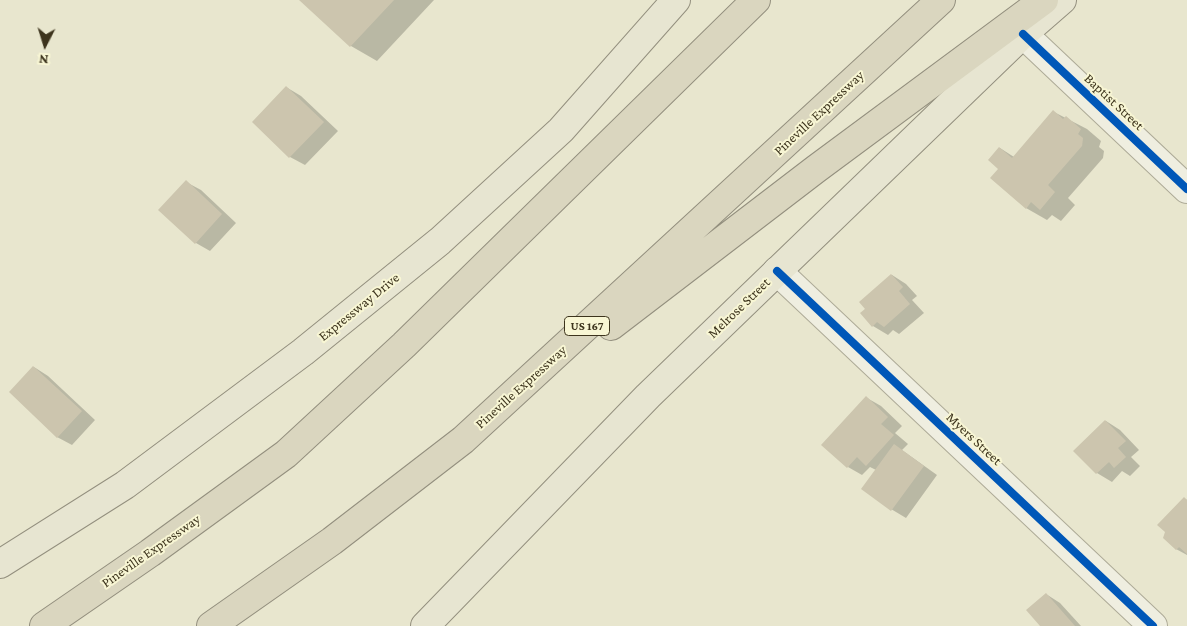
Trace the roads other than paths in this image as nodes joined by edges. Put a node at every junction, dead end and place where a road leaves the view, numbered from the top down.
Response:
1 (676, 0) edge
2 (756, 0) edge
3 (941, 0) edge
4 (1044, 0) edge
5 (1062, 0) edge
6 (1023, 34) junction
7 (1187, 188) edge
8 (777, 271) junction
9 (463, 440) junction
10 (0, 564) edge
11 (44, 626) edge
12 (211, 626) edge
13 (425, 626) edge
14 (1153, 626) edge

1 - 10 main road, Expressway Drive
2 - 11 highway, Pineville Expressway
3 - 9 highway, Pineville Expressway / US 167
4 - 9 highway
5 - 6 main road, Melrose Street
6 - 7 street, Baptist Street
6 - 8 main road, Melrose Street
8 - 13 main road, Melrose Street
8 - 14 street, Myers Street
9 - 12 highway, Pineville Expressway / US 167

